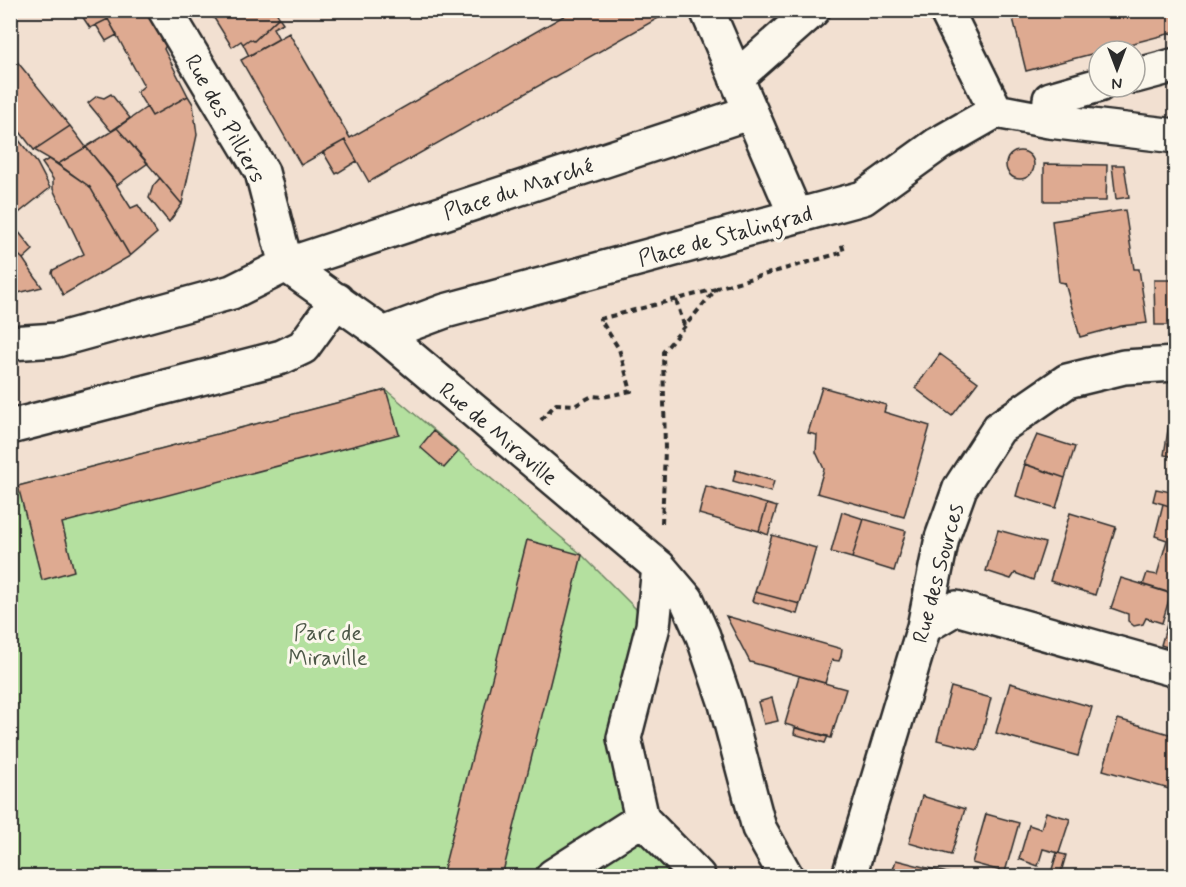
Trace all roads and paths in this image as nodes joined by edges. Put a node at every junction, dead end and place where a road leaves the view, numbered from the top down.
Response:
1 (165, 10) edge
2 (707, 10) edge
3 (813, 10) edge
4 (946, 10) edge
5 (1176, 65) edge
6 (1147, 73) edge
7 (736, 78) junction
8 (1087, 89) edge
9 (996, 111) junction
10 (751, 112) junction
11 (1049, 121) junction
12 (1176, 136) edge
13 (833, 206) junction
14 (796, 216) junction
15 (286, 265) junction
16 (717, 288) junction
17 (337, 300) junction
18 (676, 300) junction
19 (685, 325) junction
20 (383, 334) junction
21 (10, 343) edge
22 (1176, 364) edge
23 (10, 427) edge
24 (516, 448) junction
25 (659, 567) junction
26 (924, 627) junction
27 (1176, 670) edge
28 (642, 819) junction
29 (553, 876) edge
30 (698, 876) edge
31 (786, 876) edge
32 (849, 876) edge

1 - 15 street, Rue des Pilliers
2 - 7 street
3 - 7 street
4 - 9 street
5 - 6 street
7 - 10 street
8 - 11 street
9 - 11 street
9 - 13 street, Place de Stalingrad
10 - 14 street
10 - 15 street, Place du Marché
11 - 12 street
13 - 14 street, Place de Stalingrad
13 - 16 path
14 - 20 street, Place de Stalingrad
15 - 17 street
15 - 21 street, Place du Marché
16 - 18 path
16 - 19 path
17 - 20 street, Rue de Miraville
17 - 23 street
18 - 19 path
18 - 24 path
19 - 25 path
20 - 24 street, Rue de Miraville
22 - 26 street, Rue des Sources
24 - 25 street, Rue de Miraville
25 - 28 street
25 - 31 street, Rue de Miraville
26 - 27 street
26 - 32 street, Rue des Sources
28 - 29 street
28 - 30 street

